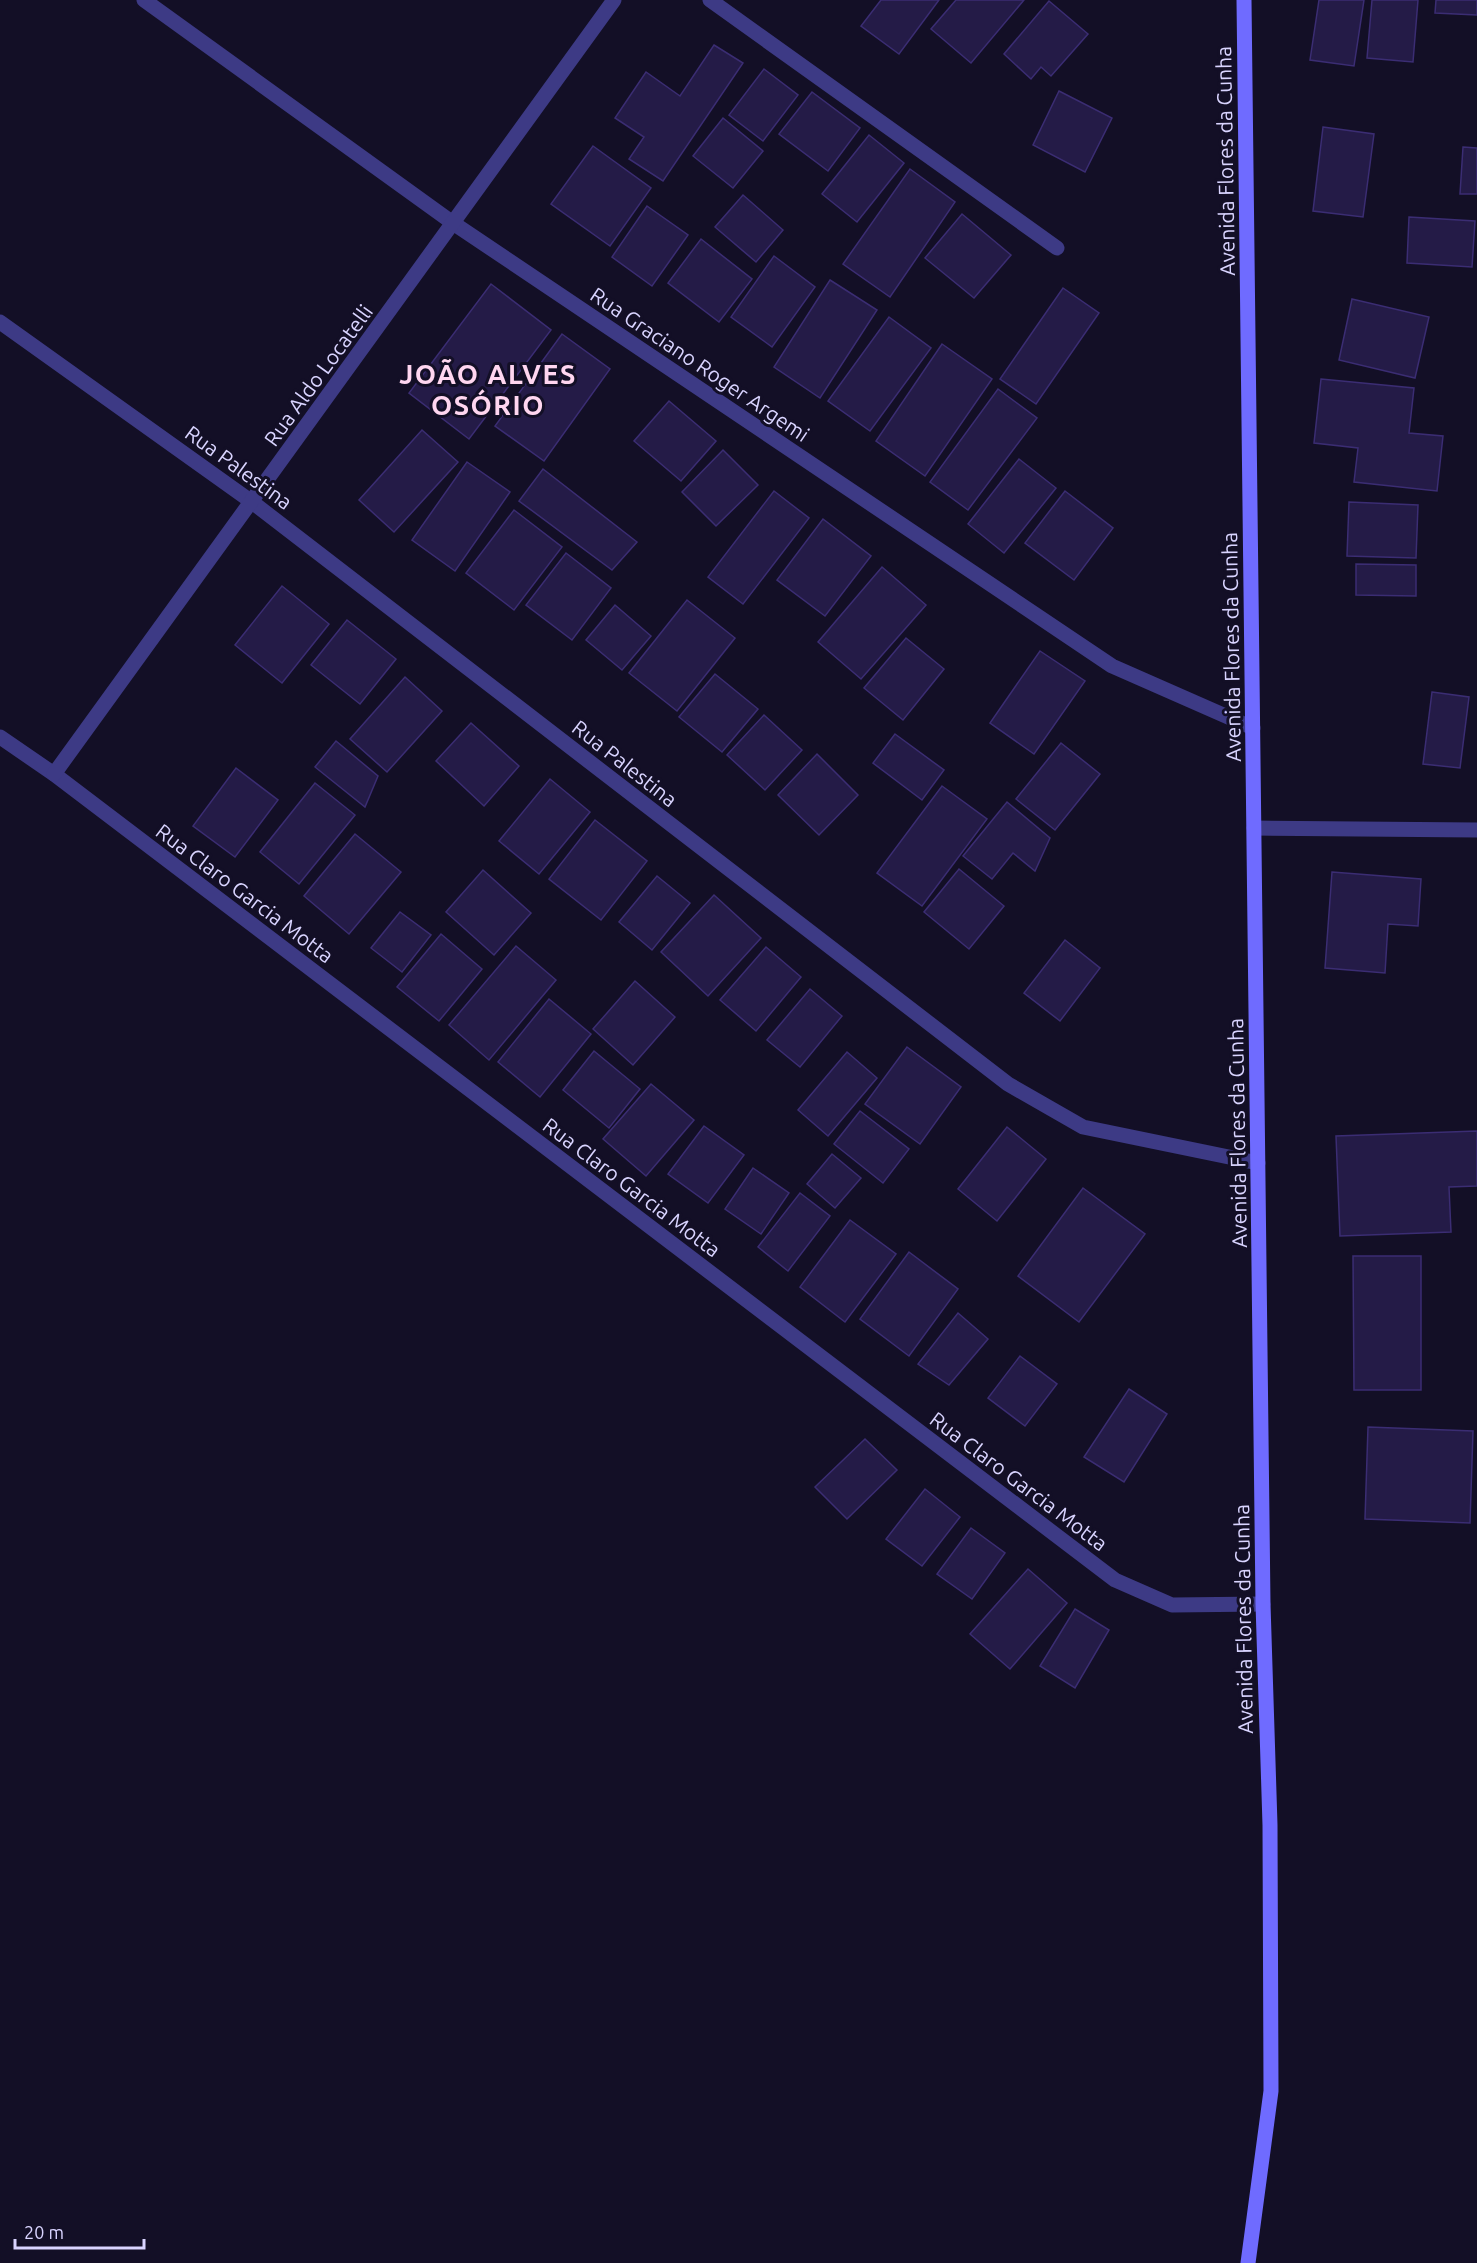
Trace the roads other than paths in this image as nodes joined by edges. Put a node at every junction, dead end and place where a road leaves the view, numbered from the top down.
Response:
1 (144, 0) edge
2 (614, 0) edge
3 (710, 0) edge
4 (1244, 0) edge
5 (453, 223) junction
6 (1057, 248) dead end
7 (0, 322) edge
8 (252, 502) junction
9 (1253, 728) junction
10 (0, 737) edge
11 (54, 774) junction
12 (1254, 828) junction
13 (1477, 830) edge
14 (1258, 1164) junction
15 (1263, 1604) junction
16 (1248, 2263) edge

1 - 5 street, Rua Graciano Roger Argemi
2 - 5 street, Rua Aldo Locatelli
3 - 6 street
4 - 9 street, Avenida Flores da Cunha
5 - 8 street, Rua Aldo Locatelli
5 - 9 street, Rua Graciano Roger Argemi
7 - 8 street, Rua Palestina
8 - 11 street, Rua Aldo Locatelli
8 - 14 street, Rua Palestina
9 - 12 street, Avenida Flores da Cunha
10 - 11 street, Rua Claro Garcia Motta
11 - 15 street, Rua Claro Garcia Motta
12 - 13 street
12 - 14 street, Avenida Flores da Cunha
14 - 15 street, Avenida Flores da Cunha
15 - 16 street, Avenida Flores da Cunha

